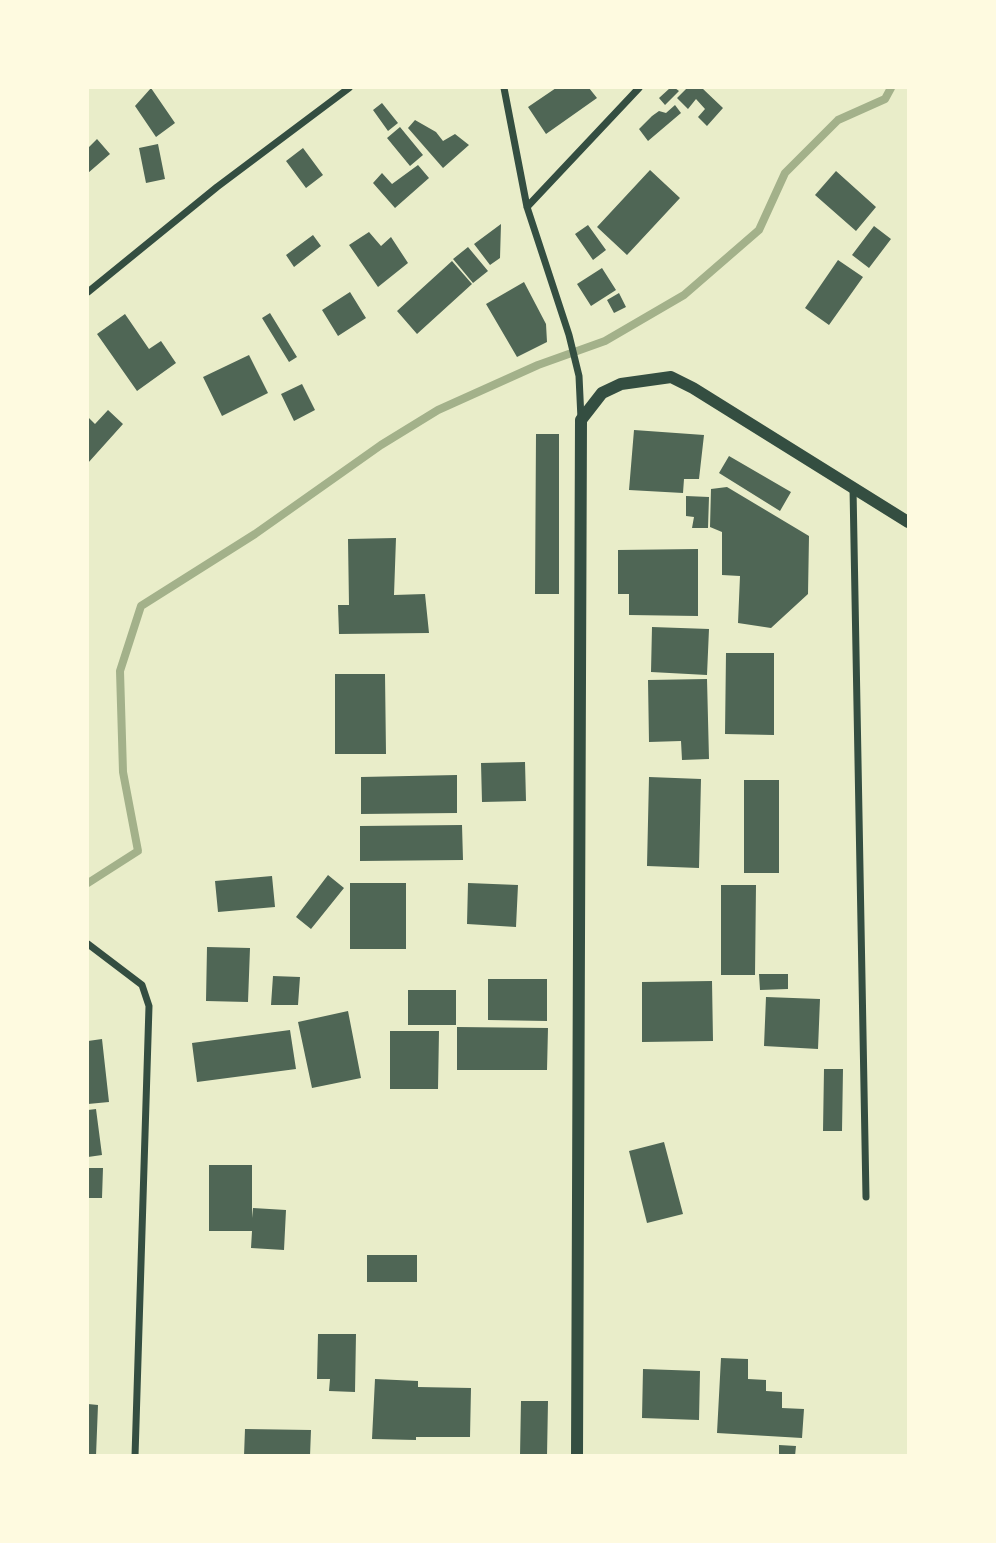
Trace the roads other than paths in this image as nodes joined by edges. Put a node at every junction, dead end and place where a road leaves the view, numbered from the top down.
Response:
1 (349, 88) edge
2 (504, 88) edge
3 (639, 88) edge
4 (527, 207) junction
5 (88, 292) edge
6 (581, 420) junction
7 (853, 487) junction
8 (908, 522) edge
9 (88, 944) edge
10 (866, 1197) dead end
11 (135, 1455) edge
12 (577, 1455) edge

1 - 5 street
2 - 4 street
3 - 4 street
4 - 6 street
6 - 7 street
6 - 12 street
7 - 8 street
7 - 10 street
9 - 11 street

